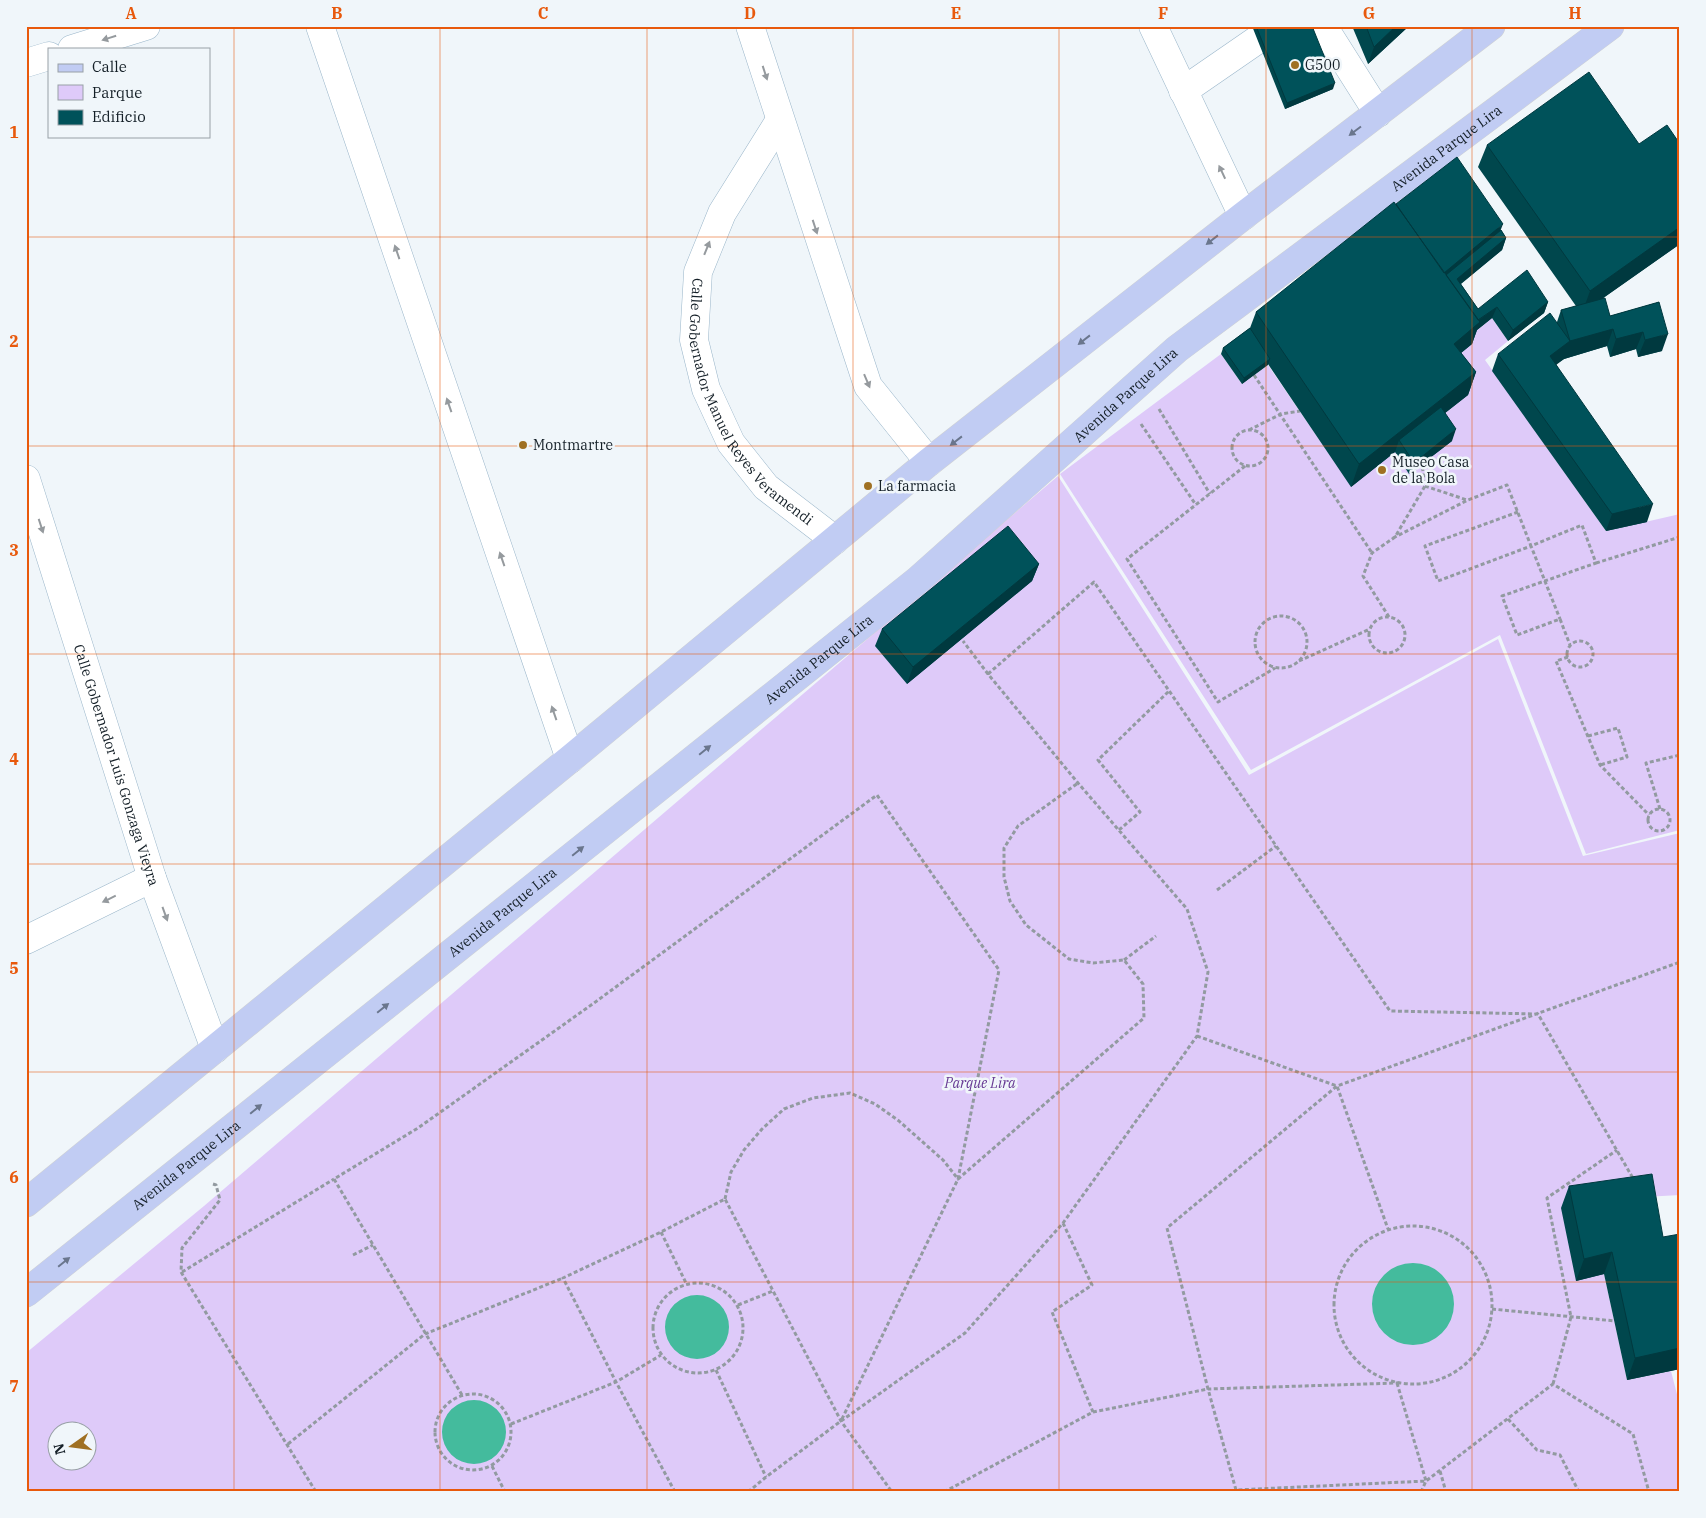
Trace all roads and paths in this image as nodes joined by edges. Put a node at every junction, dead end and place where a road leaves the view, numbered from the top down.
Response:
1 (146, 26) edge
2 (320, 26) edge
3 (750, 26) edge
4 (1153, 26) edge
5 (1323, 26) edge
6 (1464, 26) edge
7 (1492, 26) edge
8 (1610, 26) edge
9 (1257, 40) edge
10 (75, 48) edge
11 (48, 56) edge
12 (26, 63) edge
13 (1436, 70) junction
14 (1184, 90) junction
15 (1378, 113) junction
16 (780, 120) junction
17 (1243, 216) junction
18 (1254, 375) edge
19 (1300, 411) edge
20 (1152, 412) dead end
21 (1281, 414) junction
22 (1139, 421) dead end
23 (1248, 430) junction
24 (929, 462) junction
25 (1422, 464) edge
26 (1246, 466) junction
27 (26, 480) edge
28 (1425, 486) junction
29 (1210, 494) junction
30 (1468, 500) junction
31 (1196, 505) junction
32 (1518, 512) junction
33 (1680, 537) edge
34 (1393, 538) junction
35 (835, 540) junction
36 (1531, 546) junction
37 (1372, 553) junction
38 (1596, 563) junction
39 (1545, 580) junction
40 (1388, 617) junction
41 (1560, 618) junction
42 (1370, 629) junction
43 (963, 641) edge
44 (1570, 645) junction
45 (1568, 657) junction
46 (1298, 662) junction
47 (1275, 668) junction
48 (988, 674) junction
49 (1169, 690) junction
50 (1588, 736) junction
51 (1680, 755) edge
52 (570, 759) junction
53 (1600, 765) junction
54 (1078, 783) junction
55 (1660, 808) junction
56 (1649, 815) junction
57 (1119, 830) junction
58 (1276, 846) junction
59 (152, 878) junction
60 (1217, 890) dead end
61 (1156, 936) dead end
62 (26, 940) edge
63 (1124, 960) junction
64 (1680, 962) edge
65 (1538, 1014) junction
66 (1197, 1036) junction
67 (215, 1049) junction
68 (1337, 1086) junction
69 (1617, 1150) junction
70 (334, 1179) junction
71 (958, 1179) junction
72 (1635, 1181) edge
73 (209, 1184) dead end
74 (725, 1199) junction
75 (26, 1203) edge
76 (1063, 1223) junction
77 (1388, 1229) junction
78 (660, 1232) junction
79 (373, 1244) junction
80 (353, 1255) dead end
81 (181, 1272) junction
82 (563, 1278) junction
83 (686, 1283) junction
84 (773, 1291) junction
85 (26, 1293) edge
86 (738, 1305) junction
87 (1492, 1309) junction
88 (1571, 1317) junction
89 (1614, 1321) dead end
90 (425, 1334) junction
91 (661, 1355) junction
92 (716, 1370) junction
93 (616, 1382) junction
94 (1397, 1383) junction
95 (1553, 1384) junction
96 (1208, 1389) junction
97 (462, 1395) junction
98 (1092, 1412) junction
99 (1508, 1419) junction
100 (841, 1420) junction
101 (511, 1424) junction
102 (288, 1444) junction
103 (492, 1466) junction
104 (1440, 1471) junction
105 (766, 1477) junction
106 (1426, 1481) junction
107 (316, 1492) edge
108 (505, 1492) edge
109 (675, 1492) edge
110 (748, 1492) edge
111 (892, 1492) edge
112 (944, 1492) edge
113 (1421, 1492) edge
114 (1446, 1492) edge
115 (1579, 1492) edge
116 (1649, 1492) edge

1 -> 10 street
52 -> 2 street
3 -> 16 street
4 - 14 street
5 - 15 street
6 - 13 main road
7 - 13 main road
85 -> 8 main road, Avenida Parque Lira
9 - 14 street
11 - 12 street
13 - 15 main road
17 -> 14 street
15 -> 17 main road
16 -> 24 street
35 -> 16 street, Calle Gobernador Manuel Reyes Veramendi
17 -> 24 main road
18 - 21 path
19 - 21 path
20 - 29 path
21 - 23 path
21 - 37 path
22 - 31 path
23 - 26 path
23 - 26 path
24 - 35 main road
25 - 28 path
26 - 29 path
27 -> 59 street, Calle Gobernador Luis Gonzaga Vieyra
28 - 30 path
28 - 34 path
29 - 31 path
30 - 32 path
30 - 34 path
31 - 47 path
32 - 36 path
32 - 36 path
33 - 38 path
34 - 37 path
35 - 52 main road
36 - 38 path
36 - 39 path
37 - 40 path
38 - 39 path
39 - 41 path
39 - 41 path
40 - 42 path
40 - 42 path
41 - 44 path
42 - 46 path
43 - 48 path
44 - 45 path
44 - 45 path
45 - 50 path
46 - 47 path
46 - 47 path
48 - 49 path
48 - 54 path
49 - 57 path
49 - 58 path
50 - 53 path
50 - 53 path
51 - 55 path
52 - 67 main road
53 - 56 path
54 - 57 path
54 - 63 path
55 - 56 path
55 - 56 path
57 - 66 path
58 - 60 path
58 - 65 path
59 -> 62 street
59 -> 67 street, Calle Gobernador Luis Gonzaga Vieyra
61 - 63 path
63 - 71 path
64 - 65 path
65 - 68 path
65 - 69 path
66 - 68 path
66 - 76 path
67 - 75 main road
68 - 77 path
68 - 96 path
69 - 72 path
69 - 88 path
70 - 71 path
70 - 79 path
70 - 81 path
71 - 74 path
71 - 100 path
73 - 81 path
74 - 78 path
74 - 84 path
76 - 98 path
76 - 100 path
77 - 87 path
77 - 94 path
78 - 82 path
78 - 83 path
79 - 80 path
79 - 90 path
81 - 102 path
82 - 90 path
82 - 93 path
83 - 86 path
83 - 91 path
84 - 86 path
84 - 100 path
86 - 92 path
87 - 88 path
87 - 94 path
88 - 89 path
88 - 95 path
90 - 97 path
90 - 102 path
91 - 92 path
91 - 93 path
92 - 105 path
93 - 101 path
93 - 109 path
94 - 96 path
94 - 106 path
95 - 99 path
95 - 116 path
96 - 98 path
96 - 106 path
97 - 101 path
97 - 103 path
98 - 112 path
99 - 104 path
99 - 115 path
100 - 105 path
100 - 111 path
101 - 103 path
102 - 107 path
103 - 108 path
104 - 106 path
104 - 114 path
105 - 110 path
106 - 113 path

